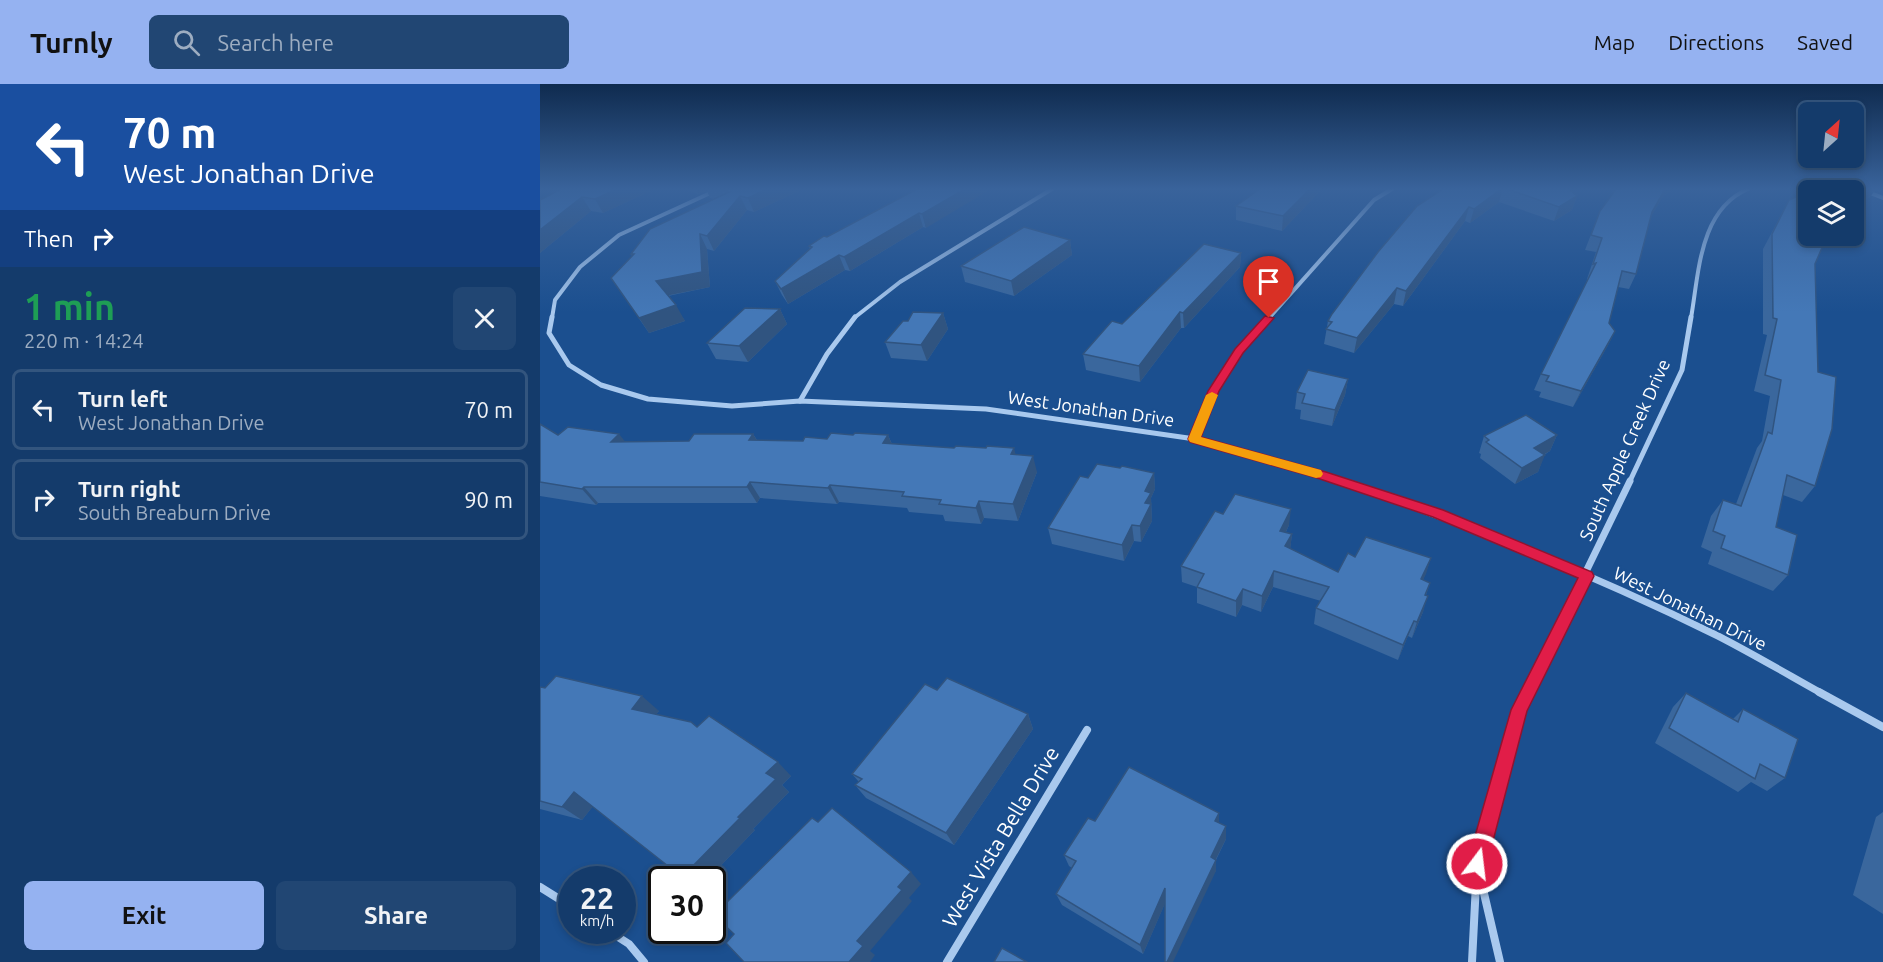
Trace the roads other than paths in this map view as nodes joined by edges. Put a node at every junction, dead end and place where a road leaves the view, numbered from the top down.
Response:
1 (629, 230) edge
2 (985, 230) edge
3 (1347, 230) edge
4 (1709, 230) edge
5 (800, 401) junction
6 (1194, 439) junction
7 (1586, 576) junction
8 (1883, 727) edge
9 (1087, 730) dead end
10 (1477, 864) junction
11 (540, 887) edge
12 (558, 898) edge
13 (629, 944) edge
14 (644, 962) edge
15 (947, 962) edge
16 (1472, 962) edge
17 (1500, 962) edge

1 - 5 street, West Jonathan Drive
2 - 5 street
3 - 6 street
4 - 7 street, South Apple Creek Drive
5 - 6 street, West Jonathan Drive
6 - 7 street, West Jonathan Drive
7 - 8 street, West Jonathan Drive
7 - 10 street, South Apple Creek Drive
9 - 15 street, West Vista Bella Drive
10 - 16 street, South Apple Creek Drive
10 - 17 street, South Apple Creek Drive
11 - 12 street
13 - 14 street

